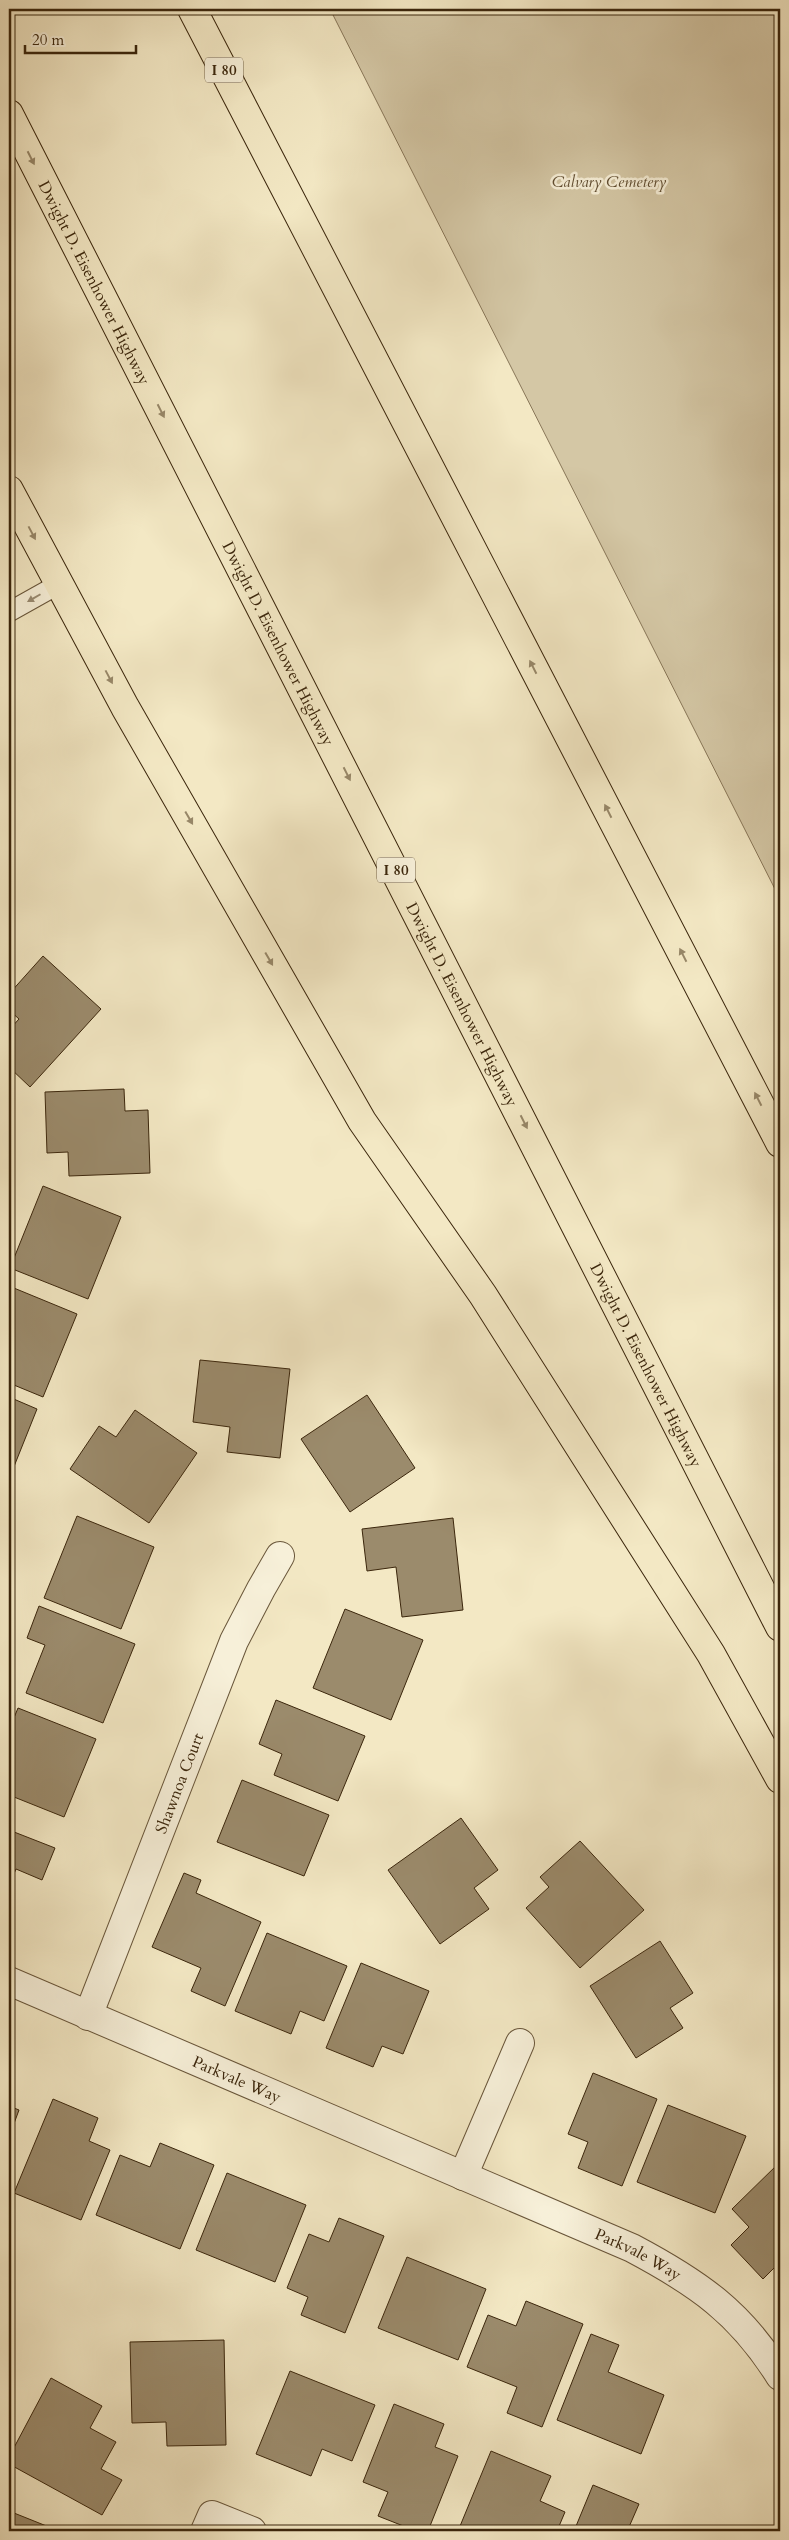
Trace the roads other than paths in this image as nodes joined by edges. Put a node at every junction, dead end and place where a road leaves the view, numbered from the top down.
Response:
1 (192, 9) edge
2 (212, 9) edge
3 (9, 114) edge
4 (256, 132) junction
5 (9, 490) edge
6 (59, 584) junction
7 (9, 612) edge
8 (780, 1142) edge
9 (280, 1556) dead end
10 (780, 1627) edge
11 (780, 1779) edge
12 (9, 1981) edge
13 (88, 2016) junction
14 (520, 2043) dead end
15 (463, 2176) junction
16 (780, 2376) edge
17 (206, 2531) edge
18 (252, 2531) edge

1 - 4 highway, I 80
2 - 4 highway
3 -> 10 highway, Dwight D. Eisenhower Highway / I 80
8 -> 4 highway, I 80
5 -> 6 highway
6 -> 7 lane
6 -> 11 highway
9 - 13 street, Shawnoa Court
12 - 13 street, Parkvale Way
13 - 15 street, Parkvale Way
14 - 15 street
15 - 16 street, Parkvale Way
17 - 18 street

